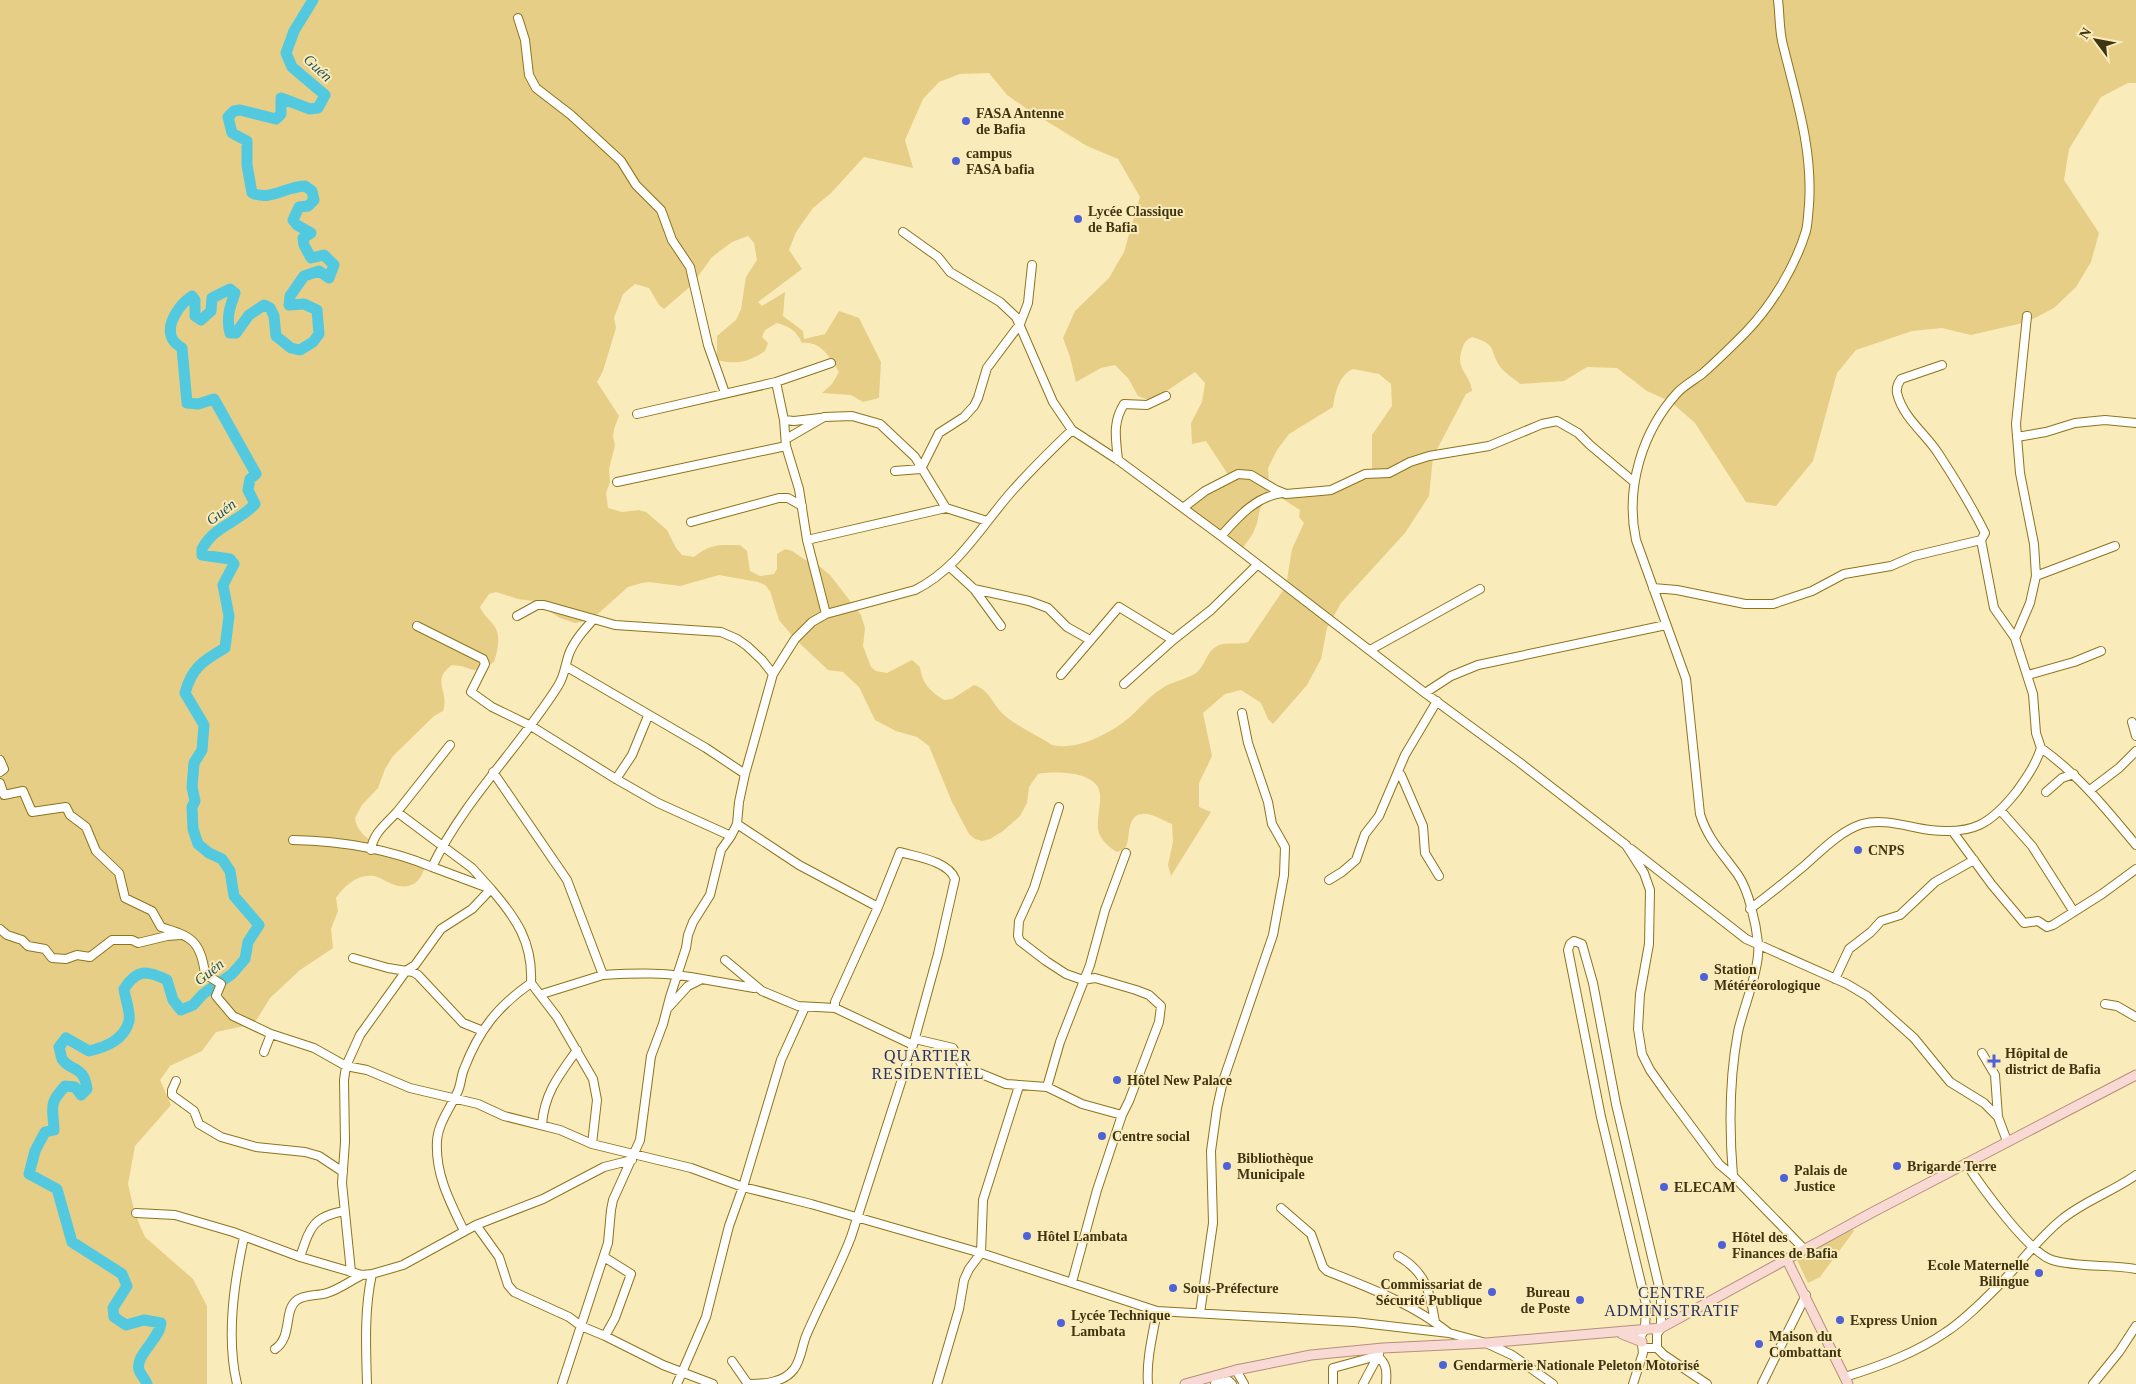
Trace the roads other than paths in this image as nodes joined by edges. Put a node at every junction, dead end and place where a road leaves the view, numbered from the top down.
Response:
1 (1778, 0) edge
2 (518, 18) dead end
3 (902, 232) dead end
4 (1032, 265) dead end
5 (2027, 316) dead end
6 (1020, 324) junction
7 (831, 363) dead end
8 (1942, 365) dead end
9 (776, 382) junction
10 (725, 393) junction
11 (1166, 396) dead end
12 (637, 414) dead end
13 (824, 418) junction
14 (784, 420) junction
15 (2136, 424) edge
16 (1072, 430) junction
17 (2017, 437) junction
18 (786, 443) junction
19 (1118, 460) junction
20 (921, 469) junction
21 (895, 471) dead end
22 (617, 482) dead end
23 (1634, 482) junction
24 (1282, 493) junction
25 (802, 506) junction
26 (946, 508) junction
27 (1183, 508) junction
28 (987, 521) junction
29 (691, 522) dead end
30 (1221, 536) junction
31 (807, 540) junction
32 (1981, 540) junction
33 (2115, 546) dead end
34 (1257, 565) junction
35 (950, 567) junction
36 (2036, 576) junction
37 (1653, 588) junction
38 (974, 589) junction
39 (1480, 589) dead end
40 (826, 614) junction
41 (516, 616) dead end
42 (593, 620) junction
43 (1666, 624) junction
44 (417, 626) dead end
45 (1001, 626) dead end
46 (2015, 638) junction
47 (1090, 640) junction
48 (1173, 640) junction
49 (1370, 650) junction
50 (2101, 651) dead end
51 (567, 667) junction
52 (773, 674) junction
53 (2028, 674) junction
54 (1061, 675) dead end
55 (1124, 684) dead end
56 (1425, 693) junction
57 (1437, 701) junction
58 (1242, 713) dead end
59 (648, 716) junction
60 (2132, 722) dead end
61 (531, 726) junction
62 (2136, 736) edge
63 (450, 746) dead end
64 (2042, 748) junction
65 (2136, 751) edge
66 (0, 760) edge
67 (0, 772) edge
68 (493, 772) junction
69 (744, 774) junction
70 (1397, 774) junction
71 (2074, 774) junction
72 (616, 779) junction
73 (0, 783) edge
74 (2090, 790) junction
75 (2046, 792) dead end
76 (1059, 807) dead end
77 (2001, 811) junction
78 (397, 812) junction
79 (736, 824) junction
80 (1953, 832) junction
81 (731, 836) junction
82 (293, 840) dead end
83 (1626, 845) junction
84 (2136, 845) edge
85 (443, 846) junction
86 (371, 850) junction
87 (1126, 852) dead end
88 (1974, 860) junction
89 (432, 867) junction
90 (2136, 869) edge
91 (1439, 876) dead end
92 (1329, 880) dead end
93 (491, 889) junction
94 (878, 907) junction
95 (1750, 909) junction
96 (2074, 912) junction
97 (0, 929) edge
98 (186, 935) junction
99 (1758, 944) junction
100 (353, 958) dead end
101 (725, 960) dead end
102 (1090, 964) junction
103 (406, 970) junction
104 (677, 974) junction
105 (603, 975) junction
106 (1095, 978) junction
107 (702, 979) junction
108 (1835, 979) junction
109 (1083, 980) junction
110 (531, 983) junction
111 (755, 988) junction
112 (542, 994) junction
113 (2105, 1004) dead end
114 (805, 1007) junction
115 (835, 1008) junction
116 (667, 1009) junction
117 (2136, 1017) edge
118 (483, 1031) junction
119 (271, 1034) junction
120 (914, 1042) junction
121 (576, 1050) junction
122 (264, 1052) dead end
123 (1982, 1053) dead end
124 (346, 1066) junction
125 (2136, 1075) edge
126 (176, 1081) dead end
127 (1019, 1086) junction
128 (1047, 1088) junction
129 (454, 1098) junction
130 (1122, 1115) junction
131 (1998, 1117) junction
132 (542, 1125) junction
133 (2007, 1142) junction
134 (592, 1144) junction
135 (634, 1157) junction
136 (1966, 1163) junction
137 (343, 1172) junction
138 (2136, 1175) edge
139 (1733, 1176) junction
140 (743, 1187) junction
141 (1281, 1208) dead end
142 (344, 1211) junction
143 (136, 1213) dead end
144 (857, 1217) junction
145 (476, 1225) junction
146 (464, 1231) junction
147 (244, 1237) junction
148 (2032, 1247) junction
149 (1805, 1250) junction
150 (982, 1253) junction
151 (1398, 1256) dead end
152 (300, 1257) junction
153 (604, 1257) junction
154 (1787, 1260) junction
155 (2136, 1269) edge
156 (350, 1272) junction
157 (362, 1274) junction
158 (372, 1274) junction
159 (1072, 1282) junction
160 (1806, 1295) junction
161 (1157, 1311) junction
162 (1200, 1312) junction
163 (1435, 1322) junction
164 (581, 1326) junction
165 (2136, 1326) edge
166 (1661, 1328) junction
167 (1645, 1330) junction
168 (1617, 1332) junction
169 (1449, 1333) junction
170 (605, 1336) junction
171 (1486, 1343) junction
172 (1643, 1345) junction
173 (1383, 1348) junction
174 (1657, 1348) junction
175 (275, 1349) dead end
176 (1377, 1356) junction
177 (732, 1361) dead end
178 (1236, 1370) junction
179 (682, 1373) junction
180 (787, 1380) edge
181 (1847, 1380) edge
182 (237, 1384) edge
183 (367, 1384) edge
184 (562, 1384) edge
185 (677, 1384) edge
186 (713, 1384) edge
187 (748, 1384) edge
188 (937, 1384) edge
189 (1148, 1384) edge
190 (1185, 1384) edge
191 (1215, 1384) edge
192 (1232, 1384) edge
193 (1244, 1384) edge
194 (1332, 1384) edge
195 (1364, 1384) edge
196 (1386, 1384) edge
197 (1552, 1384) edge
198 (1633, 1384) edge
199 (1707, 1384) edge
200 (1762, 1384) edge
201 (2094, 1384) edge

1 - 23 street
2 - 10 street
3 - 6 street
4 - 6 street
5 - 17 street
6 - 16 street
6 - 20 street
7 - 9 street
8 - 32 street
9 - 10 street
9 - 14 street
10 - 12 street
11 - 19 street
13 - 14 street
13 - 18 street
13 - 20 street
14 - 18 street
15 - 17 street
16 - 19 street
16 - 28 street
17 - 36 street
18 - 22 street
18 - 25 street
19 - 27 street
20 - 21 street
20 - 26 street
23 - 24 street
23 - 37 street
24 - 27 street
24 - 30 street
25 - 29 street
25 - 31 street
26 - 28 street
26 - 31 street
27 - 30 street
28 - 35 street
30 - 34 street
31 - 40 street
32 - 37 street
32 - 46 street
33 - 36 street
34 - 48 street
34 - 49 street
35 - 38 street
35 - 40 street
36 - 46 street
37 - 43 street
38 - 45 street
38 - 47 street
39 - 49 street
40 - 52 street
41 - 42 street
42 - 51 street
42 - 52 street
43 - 56 street
43 - 95 street
44 - 61 street
46 - 53 street
47 - 48 street
47 - 54 street
48 - 55 street
49 - 56 street
50 - 53 street
51 - 59 street
51 - 61 street
52 - 69 street
53 - 64 street
56 - 57 street
57 - 70 street
57 - 83 street
58 - 162 street
59 - 69 street
59 - 72 street
60 - 62 street
61 - 68 street
61 - 72 street
63 - 78 street
64 - 71 street
64 - 77 street
65 - 74 street
66 - 67 street
68 - 85 street
68 - 105 street
69 - 79 street
70 - 91 street
70 - 92 street
71 - 74 street
71 - 75 street
72 - 81 street
73 - 98 street
74 - 84 street
76 - 109 street
77 - 80 street
77 - 96 street
78 - 85 street
78 - 86 street
79 - 81 street
79 - 94 street
80 - 88 street
80 - 95 street
81 - 104 street
82 - 86 street
83 - 99 street
83 - 139 street
85 - 89 street
85 - 93 street
86 - 89 street
87 - 102 street
88 - 96 street
88 - 108 street
89 - 93 street
90 - 96 street
93 - 103 street
93 - 110 street
94 - 115 street
94 - 120 street
95 - 99 street
97 - 98 street
98 - 119 street
99 - 108 street
99 - 139 street
100 - 103 street
101 - 111 street
102 - 106 street
102 - 109 street
103 - 118 street
103 - 124 street
104 - 105 street
104 - 107 street
104 - 116 street
105 - 112 street
106 - 109 street
106 - 130 street
107 - 111 street
107 - 116 street
108 - 131 street
109 - 128 street
110 - 112 street
110 - 118 street
111 - 114 street
112 - 121 street
113 - 117 street
114 - 115 street
114 - 140 street
115 - 120 street
116 - 135 street
118 - 129 street
119 - 122 street
119 - 124 street
120 - 127 street
120 - 144 street
121 - 132 street
121 - 134 street
123 - 131 street
124 - 129 street
124 - 137 street
125 - 133 main road
126 - 137 street
127 - 128 street
127 - 150 street
128 - 130 street
129 - 132 street
129 - 146 street
130 - 159 street
131 - 133 street
132 - 134 street
133 - 136 main road
134 - 135 street
135 - 140 street
135 - 145 street
135 - 153 street
136 - 148 street
136 - 149 main road
137 - 142 street
138 - 148 street
139 - 149 street
140 - 144 street
140 - 179 street
141 - 163 street
142 - 152 street
142 - 156 street
143 - 147 street
144 - 150 street
144 - 180 street
145 - 146 street
145 - 164 street
146 - 158 street
147 - 152 street
147 - 182 street
148 - 155 street
148 - 181 street
149 - 154 main road
150 - 159 street
150 - 188 street
151 - 163 street
152 - 156 street
153 - 164 street
153 - 170 street
154 - 160 main road
154 - 166 main road
156 - 157 street
157 - 158 street
157 - 175 street
158 - 183 street
159 - 161 street
160 - 181 main road
160 - 200 street
161 - 162 street
161 - 189 street
162 - 169 street
163 - 169 street
164 - 170 street
164 - 184 street
165 - 201 street
166 - 167 main road
166 - 167 street
166 - 174 street
167 - 168 main road
167 - 172 street
168 - 171 main road
168 - 172 main road
169 - 171 street
170 - 179 street
171 - 173 main road
171 - 197 street
172 - 174 street
172 - 198 street
173 - 176 street
173 - 178 main road
174 - 199 street
176 - 194 street
176 - 195 street
176 - 196 street
177 - 187 street
178 - 190 main road
178 - 193 street
179 - 185 street
179 - 186 street
180 - 187 street
191 - 192 street

